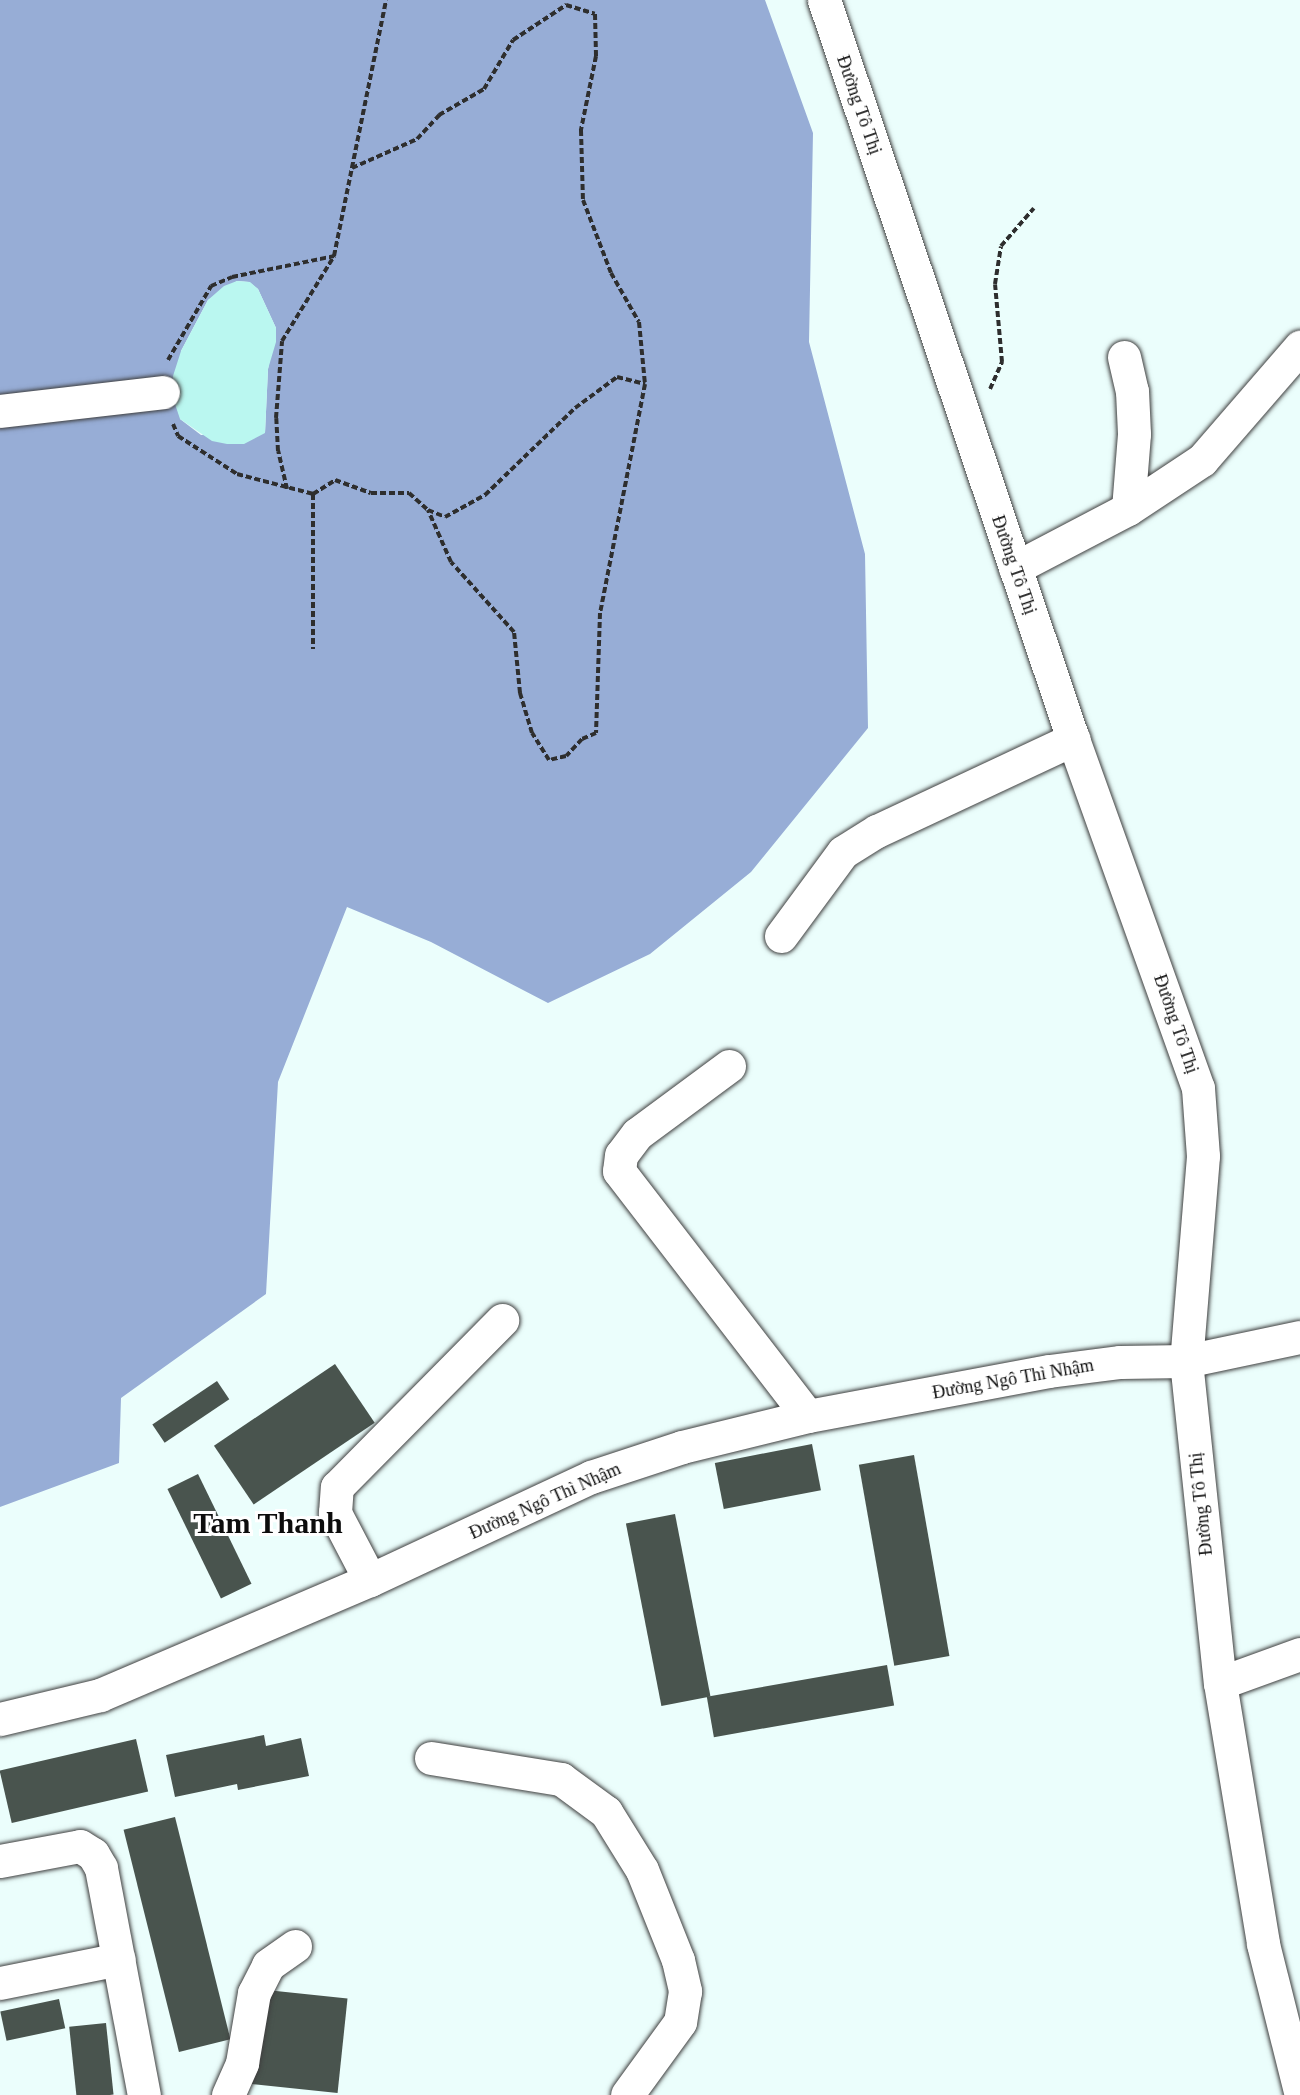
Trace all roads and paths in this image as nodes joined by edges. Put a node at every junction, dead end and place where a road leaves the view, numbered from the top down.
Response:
1 (386, 0) edge
2 (824, 0) edge
3 (352, 168) junction
4 (1034, 208) dead end
5 (334, 256) junction
6 (1300, 346) edge
7 (1124, 357) dead end
8 (645, 384) junction
9 (163, 392) junction
10 (0, 411) edge
11 (964, 419) junction
12 (287, 489) junction
13 (314, 494) junction
14 (1128, 509) junction
15 (429, 510) junction
16 (1015, 568) junction
17 (313, 650) dead end
18 (1073, 739) junction
19 (782, 936) dead end
20 (729, 1066) dead end
21 (502, 1320) dead end
22 (1300, 1337) edge
23 (1186, 1361) junction
24 (808, 1416) junction
25 (370, 1580) junction
26 (1300, 1654) edge
27 (1220, 1683) junction
28 (0, 1719) edge
29 (431, 1758) dead end
30 (0, 1861) edge
31 (295, 1946) dead end
32 (119, 1959) junction
33 (0, 1983) edge
34 (1300, 2091) edge
35 (144, 2095) edge
36 (228, 2095) edge
37 (627, 2095) edge

1 - 3 path
2 - 11 street, Đường Tô Thị
3 - 5 path
3 - 8 path
4 - 11 path
5 - 9 path
5 - 12 path
6 - 14 street
7 - 14 street
8 - 15 path
8 - 15 path
9 - 10 street
9 - 12 path
11 - 16 street, Đường Tô Thị
12 - 13 path
13 - 15 path
13 - 17 path
14 - 16 street
16 - 18 street, Đường Tô Thị
18 - 19 street
18 - 23 street, Đường Tô Thị
20 - 24 street
21 - 25 street
22 - 23 street, Đường Ngô Thì Nhậm
23 - 24 street, Đường Ngô Thì Nhậm
23 - 27 street, Đường Tô Thị
24 - 25 street, Đường Ngô Thì Nhậm
25 - 28 street, Đường Ngô Thì Nhậm
26 - 27 street
27 - 34 street, Đường Tô Thị
29 - 37 street
30 - 32 street
31 - 36 street
32 - 33 street
32 - 35 street

